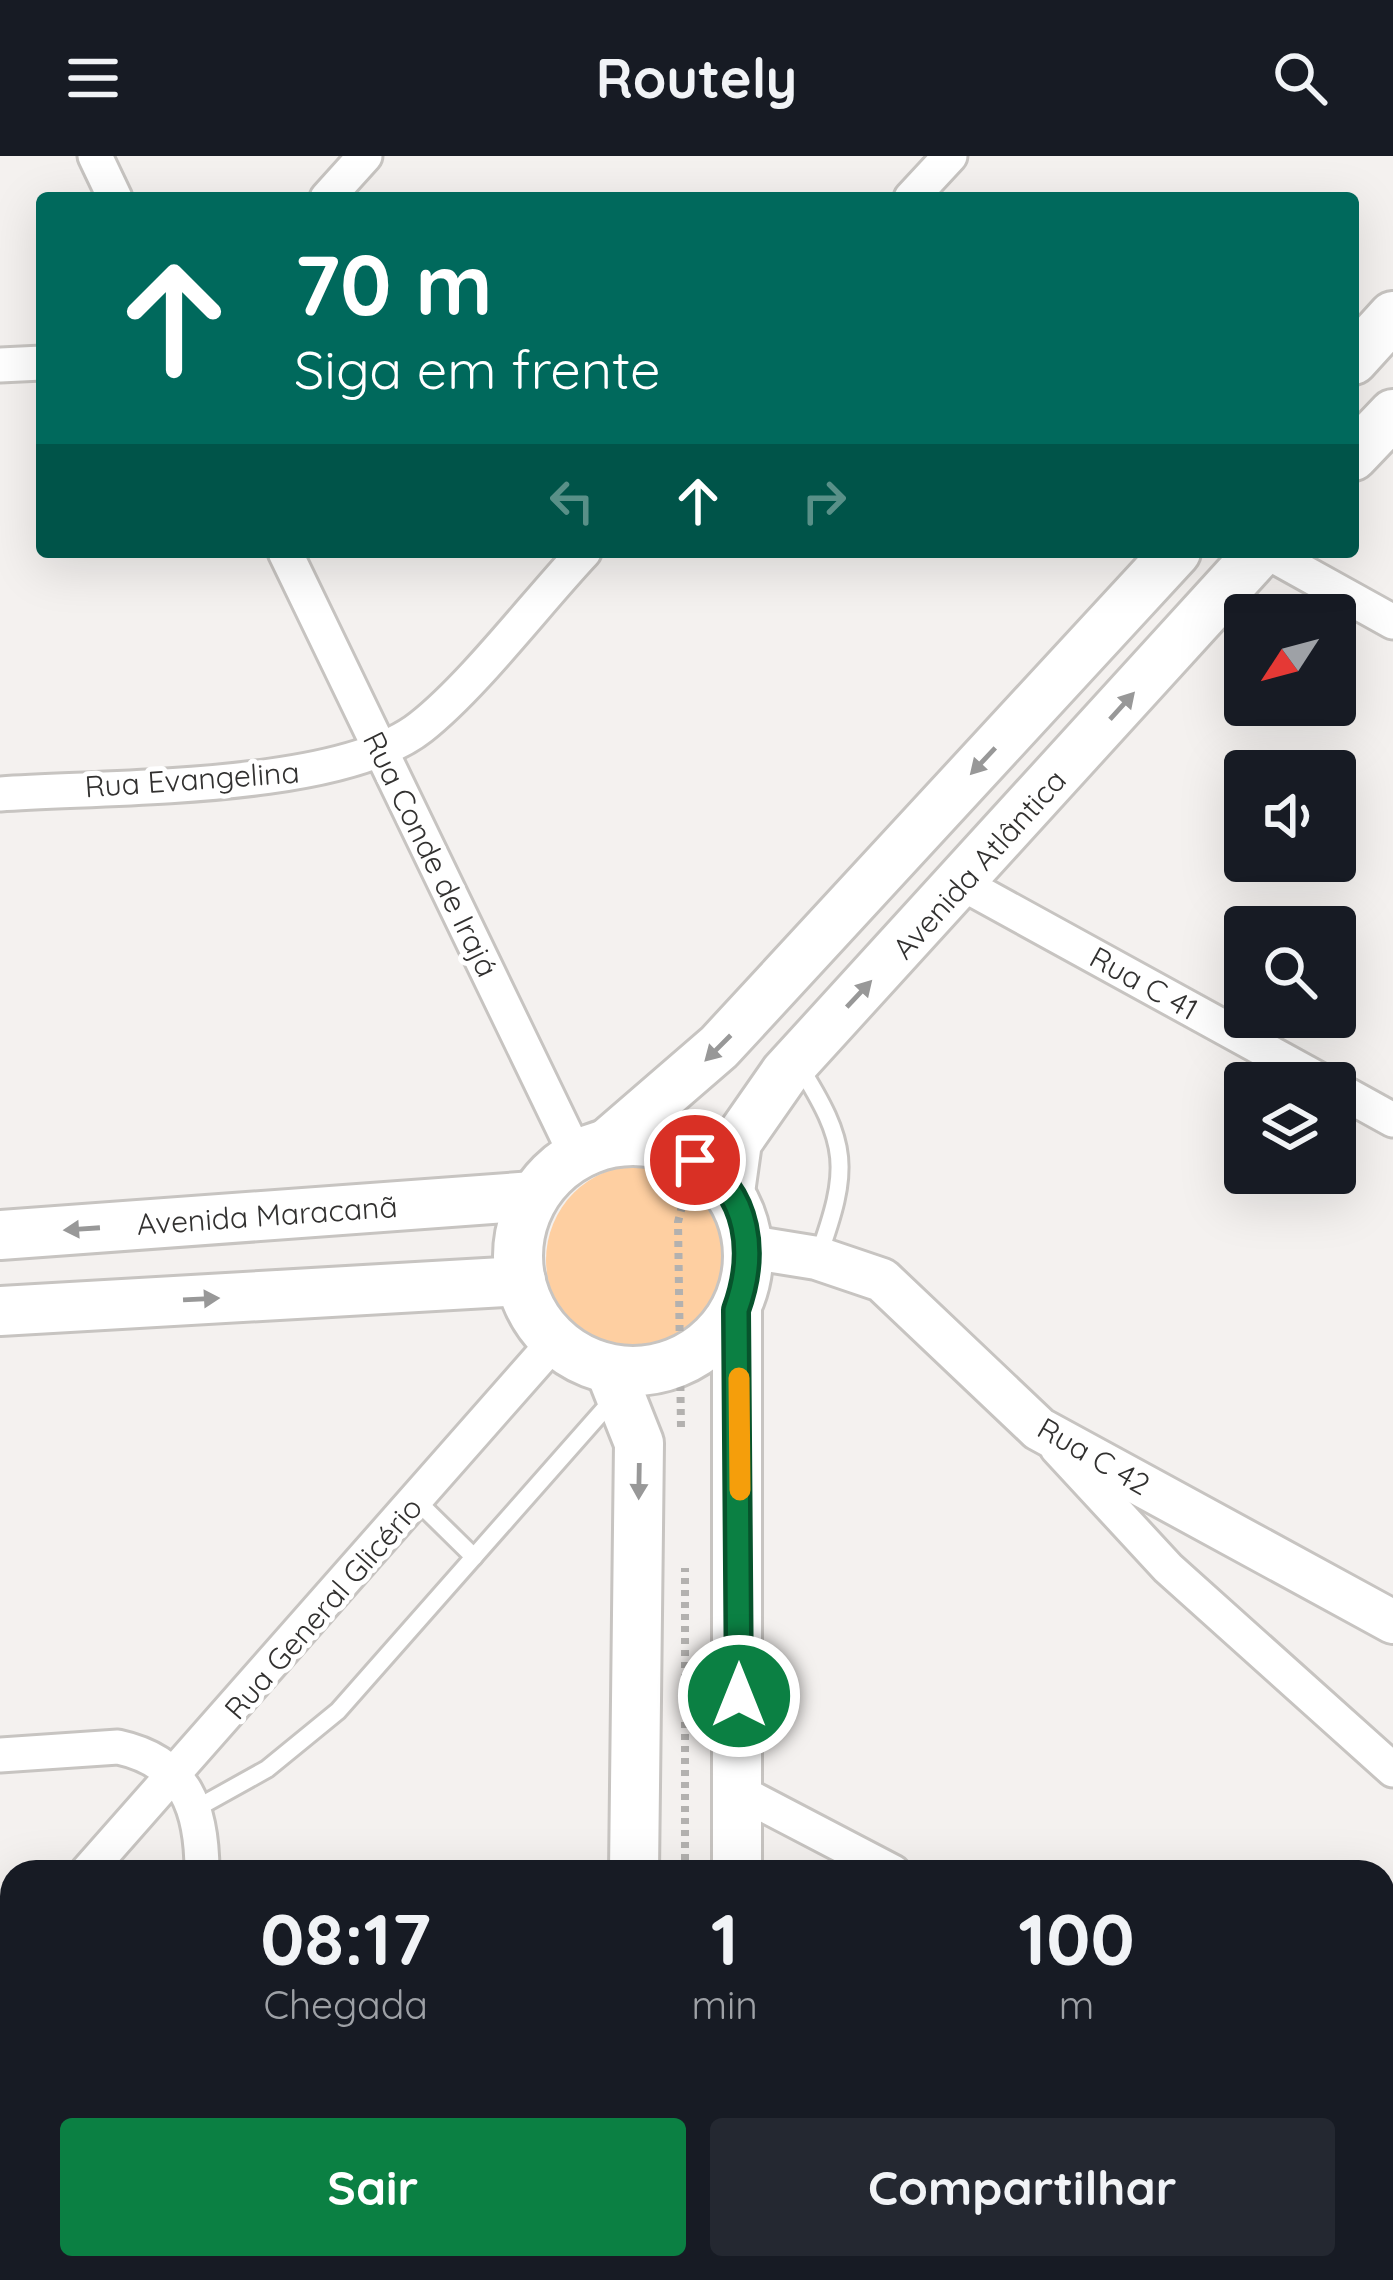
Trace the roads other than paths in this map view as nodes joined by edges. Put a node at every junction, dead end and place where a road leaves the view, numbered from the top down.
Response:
1 (94, 156) edge
2 (365, 156) edge
3 (950, 156) edge
4 (112, 192) edge
5 (332, 192) edge
6 (917, 192) edge
7 (1393, 316) edge
8 (1359, 353) edge
9 (36, 363) edge
10 (0, 365) edge
11 (1393, 414) edge
12 (1359, 450) edge
13 (288, 558) edge
14 (578, 558) edge
15 (1170, 558) edge
16 (1258, 558) edge
17 (1274, 558) edge
18 (1393, 622) edge
19 (382, 752) junction
20 (0, 794) edge
21 (963, 884) junction
22 (796, 1061) junction
23 (1287, 1062) edge
24 (1356, 1100) edge
25 (1393, 1120) edge
26 (592, 1149) junction
27 (730, 1192) junction
28 (534, 1196) junction
29 (0, 1234) edge
30 (749, 1247) junction
31 (817, 1258) junction
32 (521, 1281) junction
33 (736, 1310) junction
34 (0, 1311) edge
35 (555, 1341) junction
36 (615, 1381) junction
37 (1039, 1429) junction
38 (416, 1500) junction
39 (474, 1557) junction
40 (1393, 1622) edge
41 (0, 1755) edge
42 (1393, 1769) edge
43 (175, 1778) junction
44 (738, 1791) junction
45 (197, 1808) junction
46 (98, 1860) edge
47 (201, 1860) edge
48 (634, 1860) edge
49 (737, 1860) edge
50 (870, 1860) edge

1 - 4 street
2 - 5 street
3 - 6 street
7 - 8 main road
9 - 10 street
11 - 12 main road
13 - 19 street, Rua Conde de Irajá
14 - 19 street
15 -> 26 main road
21 -> 16 main road, Avenida Atlântica
17 - 18 street
19 - 20 street, Rua Evangelina
19 - 26 street, Rua Conde de Irajá
22 -> 21 main road, Avenida Atlântica
21 - 23 street, Rua C 41
22 - 27 main road, Avenida Atlântica
22 - 31 lane
24 - 25 street
26 - 27 main road
26 - 28 main road
27 - 30 main road
28 -> 29 main road, Avenida Maracanã
28 - 32 main road
30 - 31 street, Rua C 42
30 - 33 main road
31 - 37 street, Rua C 42
34 -> 32 main road
32 - 35 main road
33 - 36 main road
33 - 44 main road
35 - 36 main road
35 - 38 street, Rua General Glicério
36 - 39 lane
36 -> 48 main road
37 - 40 street, Rua C 42
37 - 42 street
38 - 39 lane
38 - 43 street, Rua General Glicério
39 - 45 lane
41 - 43 street
43 - 45 street
43 - 46 street, Rua General Glicério
44 - 49 main road
44 - 50 street
45 - 47 street

